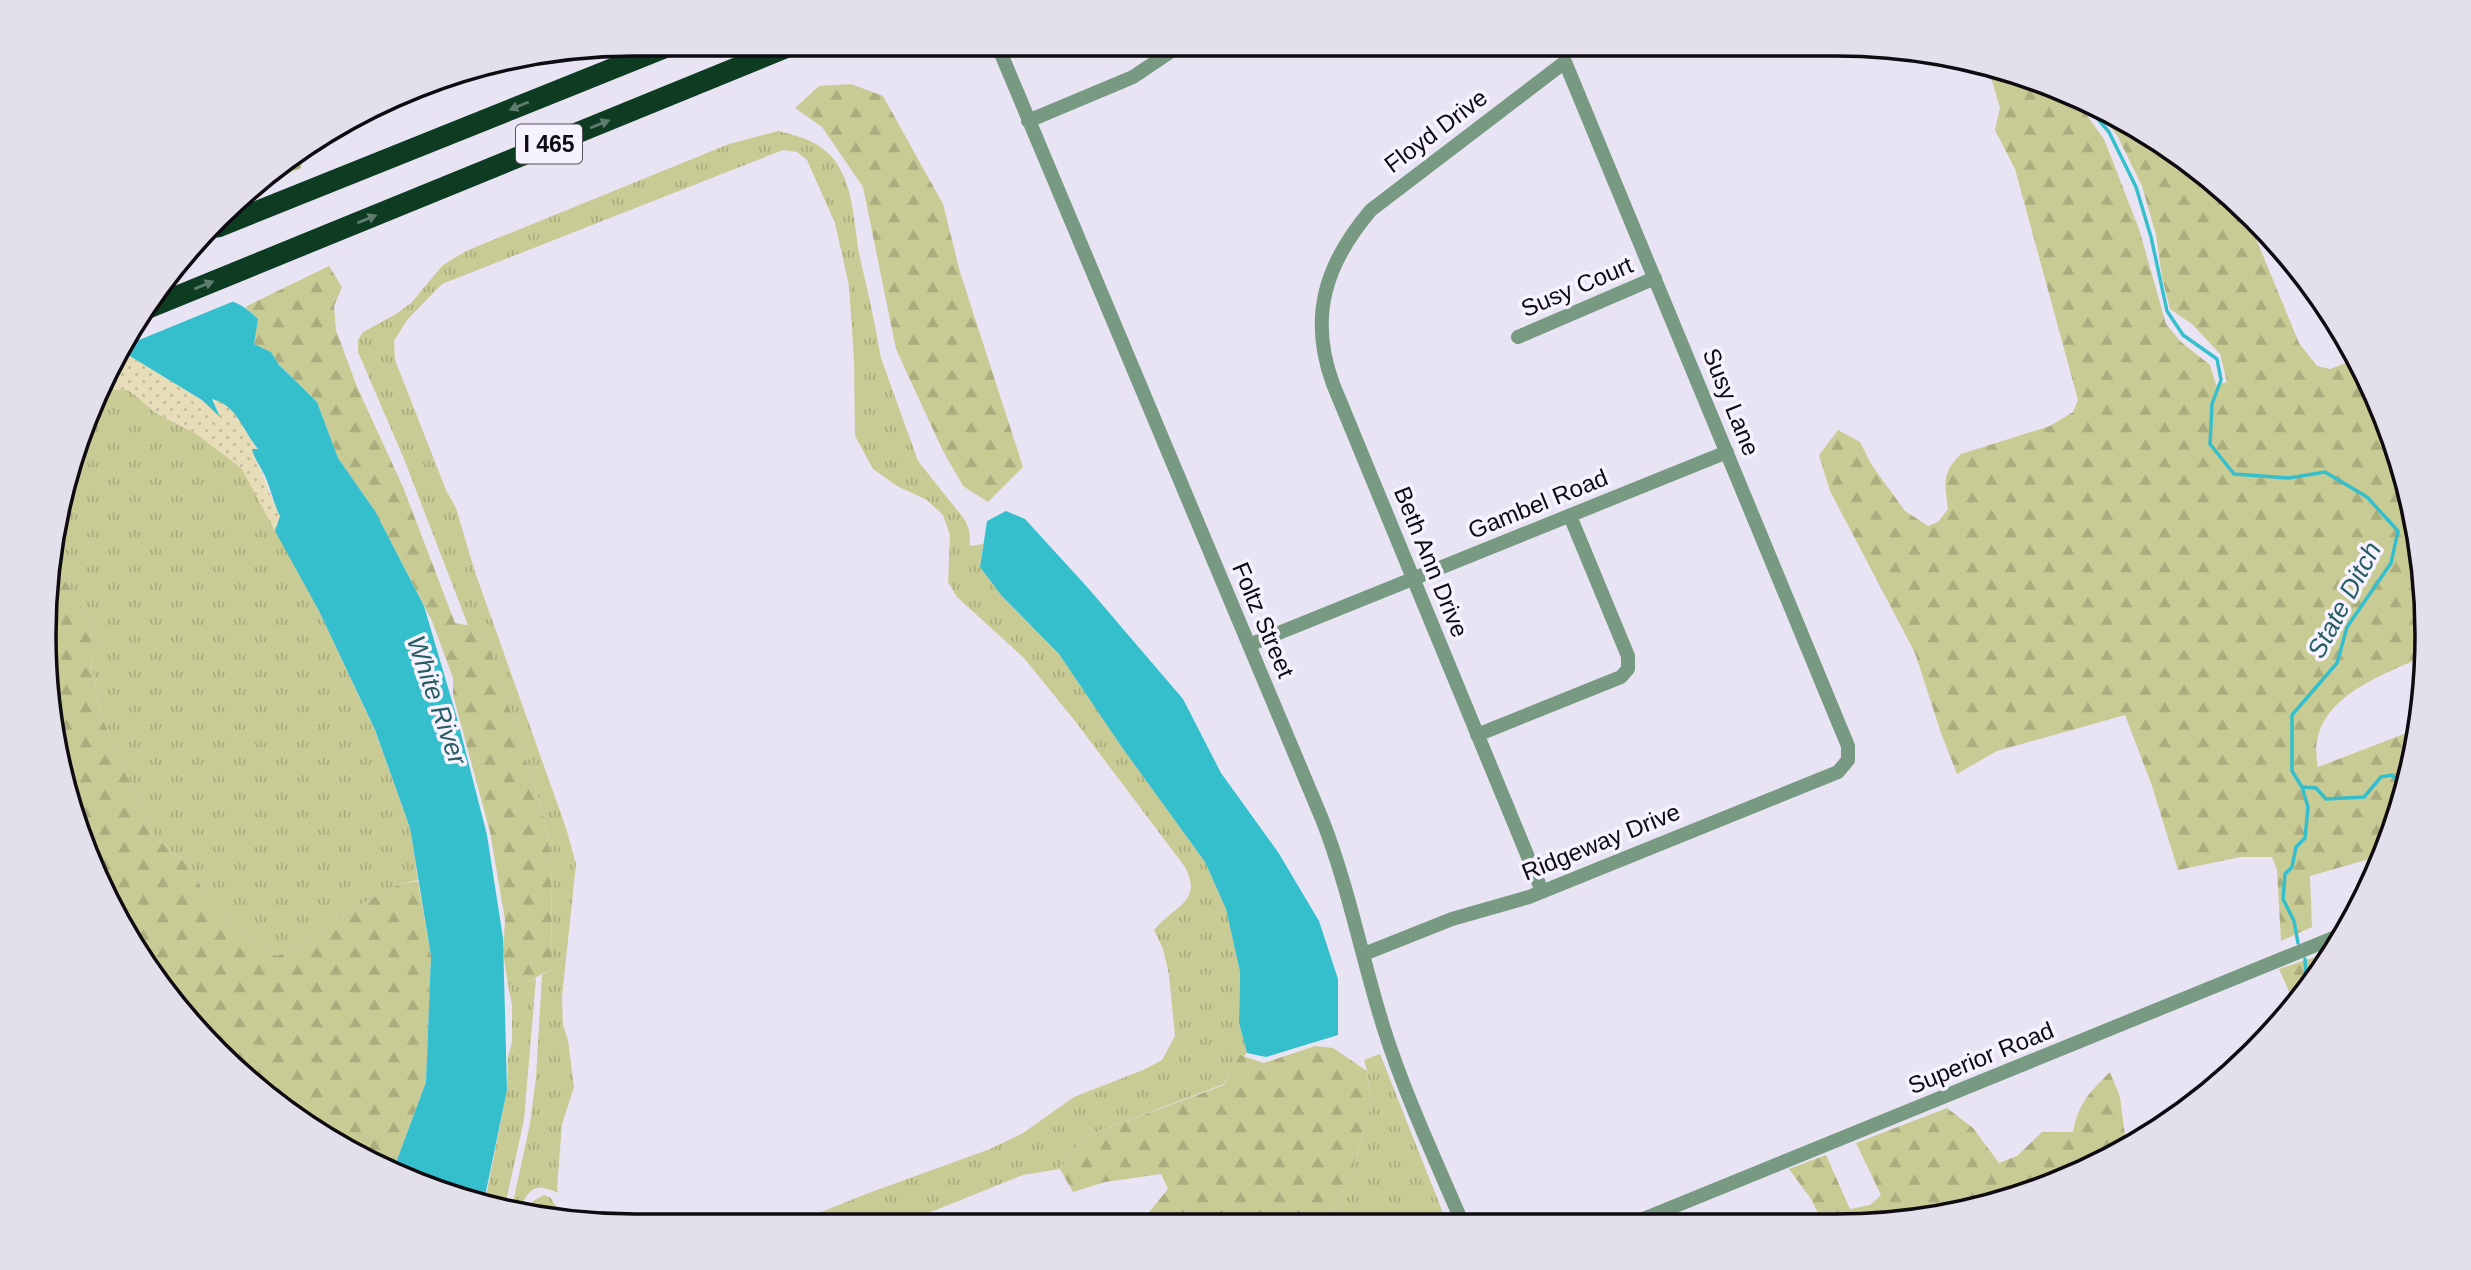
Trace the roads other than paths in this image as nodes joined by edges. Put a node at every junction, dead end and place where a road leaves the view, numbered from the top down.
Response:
1 (644, 56) edge
2 (766, 56) edge
3 (1002, 56) edge
4 (1166, 56) edge
5 (1565, 62) joint
6 (1028, 121) junction
7 (230, 222) edge
8 (1343, 245) joint
9 (1655, 278) junction
10 (162, 303) edge
11 (1518, 337) dead end
12 (1727, 452) junction
13 (1570, 516) junction
14 (1413, 578) junction
15 (1249, 645) junction
16 (1477, 735) junction
17 (1848, 760) joint
18 (1542, 891) junction
19 (2327, 941) edge
20 (1364, 954) junction
21 (1459, 1214) edge
22 (1656, 1214) edge

1 -> 7 highway, I 465
10 -> 2 highway, I 465
3 - 6 street, Foltz Street
4 - 6 street
5 - 8 street, Floyd Drive
5 - 9 street, Susy Lane
6 - 15 street, Foltz Street
8 - 14 street, Beth Ann Drive
9 - 11 street, Susy Court
9 - 12 street, Susy Lane
12 - 13 street, Gambel Road
12 - 17 street, Susy Lane
13 - 14 street, Gambel Road
13 - 16 street
14 - 15 street, Gambel Road
14 - 16 street, Beth Ann Drive
15 - 20 street, Foltz Street
16 - 18 street, Beth Ann Drive
17 - 18 street, Ridgeway Drive
18 - 20 street, Ridgeway Drive
19 - 22 street, Superior Road
20 - 21 street, Foltz Street

